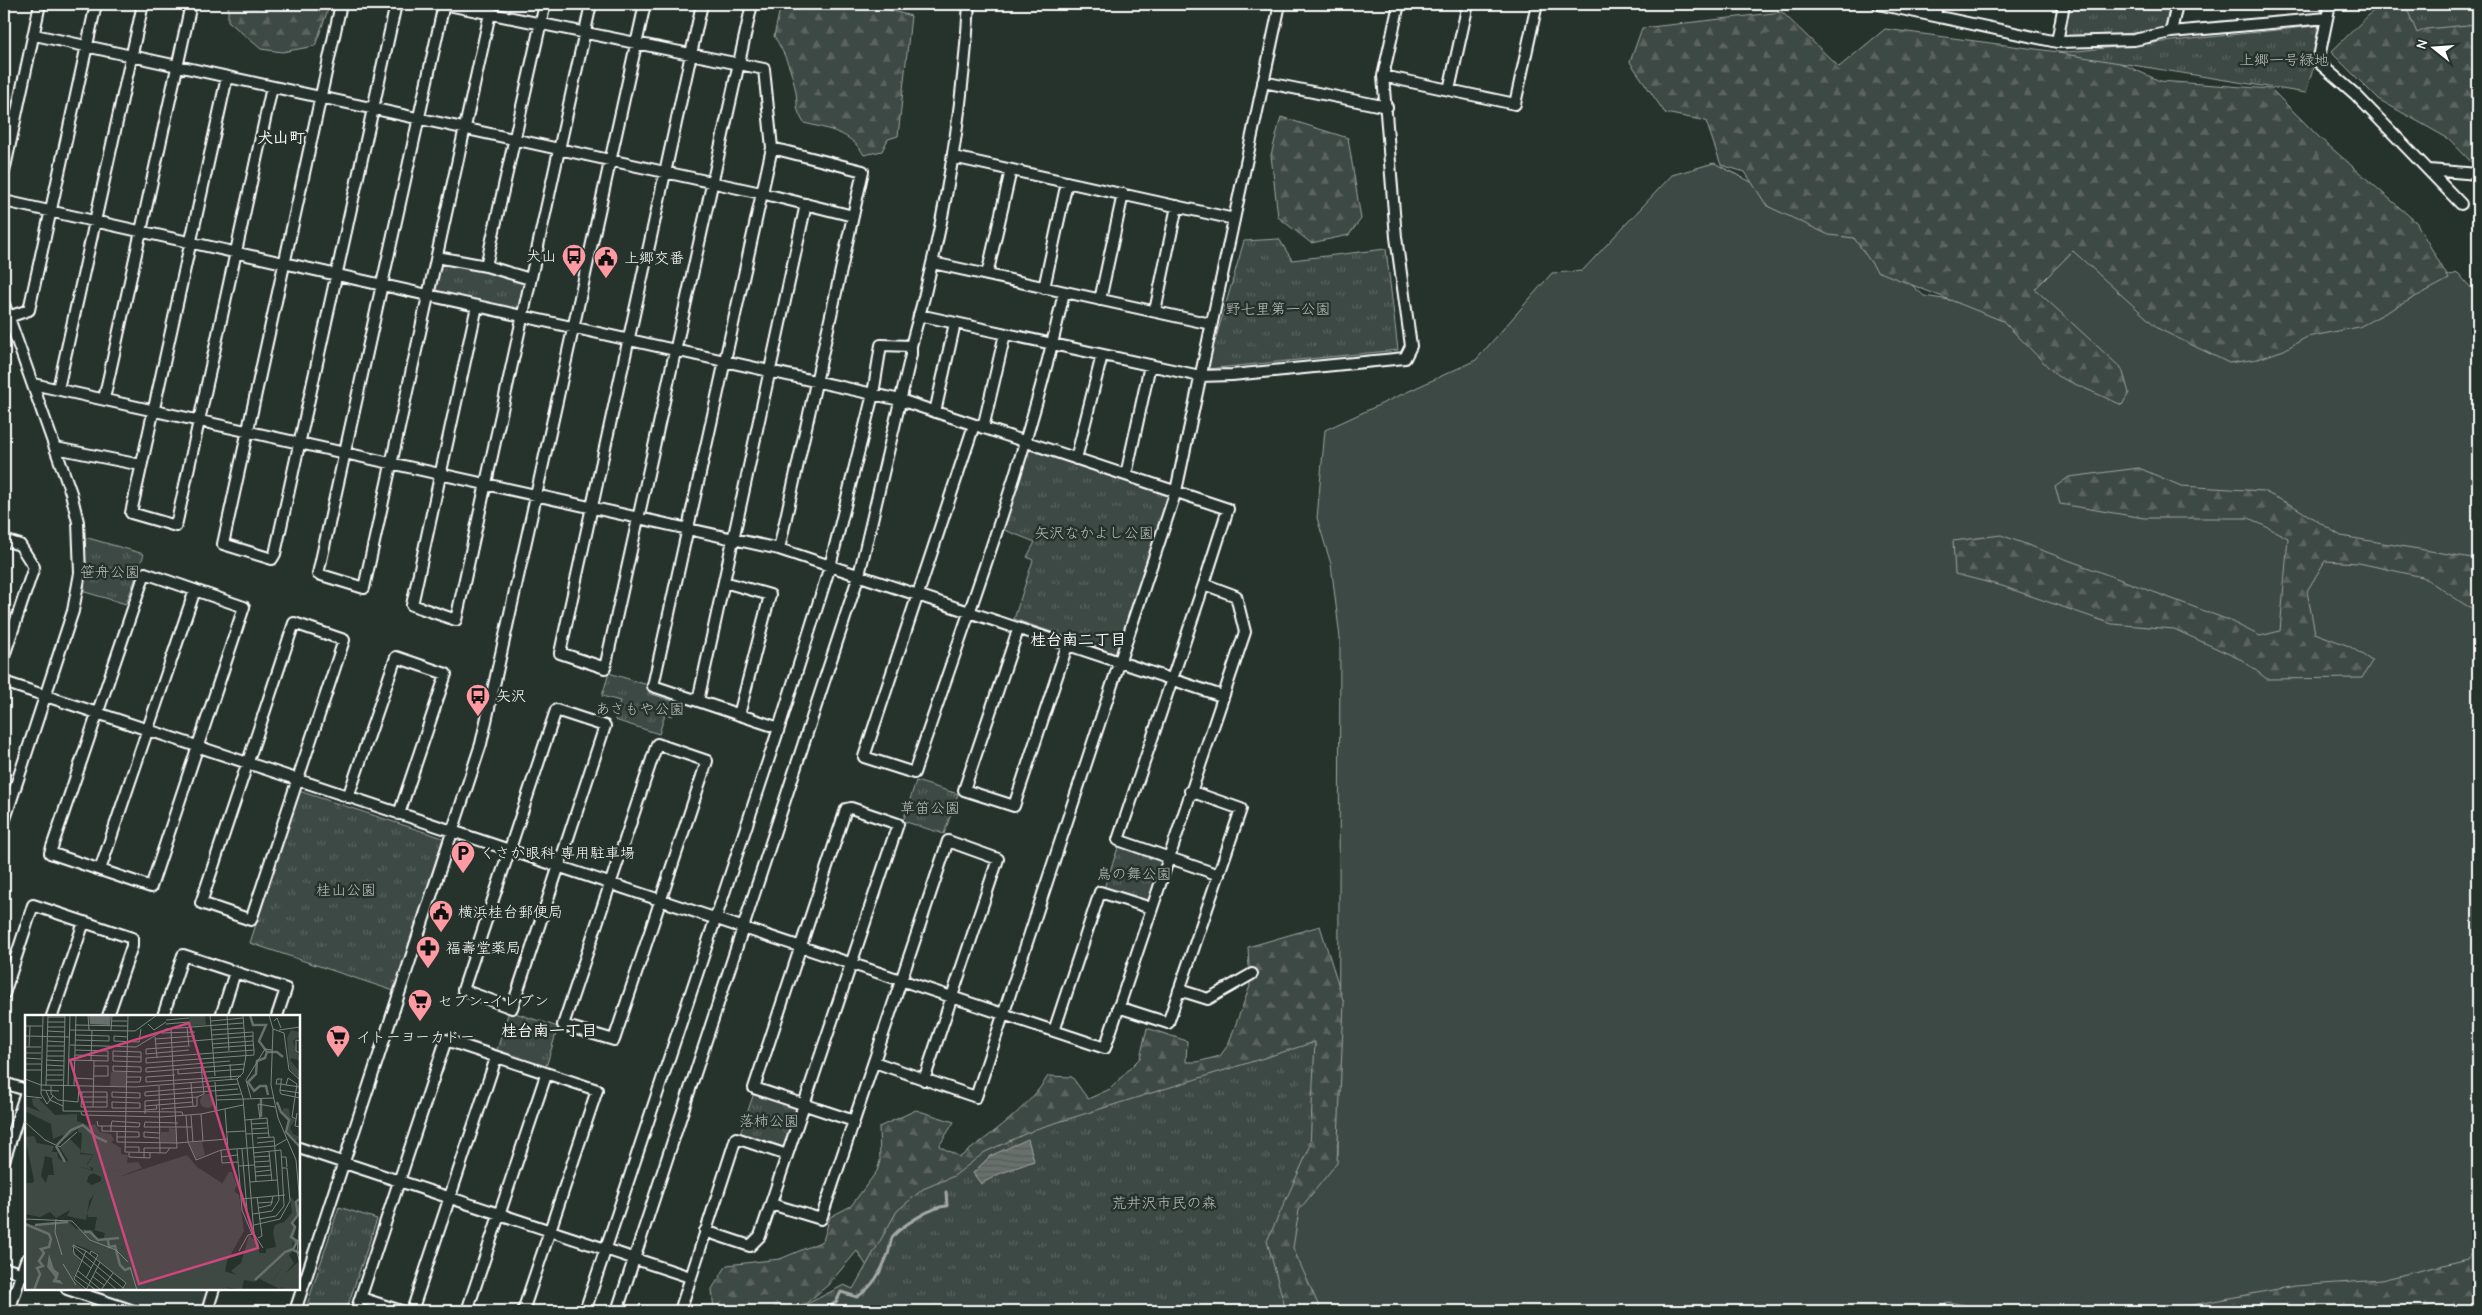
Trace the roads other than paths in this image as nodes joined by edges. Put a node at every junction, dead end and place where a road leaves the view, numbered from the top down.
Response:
1 (37, 4) edge
2 (96, 4) edge
3 (143, 4) edge
4 (191, 4) edge
5 (341, 4) edge
6 (396, 4) edge
7 (444, 4) edge
8 (544, 4) edge
9 (591, 4) edge
10 (645, 4) edge
11 (702, 4) edge
12 (752, 4) edge
13 (969, 4) edge
14 (1280, 4) edge
15 (1399, 4) edge
16 (1468, 4) edge
17 (1537, 4) edge
18 (1878, 4) edge
19 (1937, 4) edge
20 (2064, 4) edge
21 (2178, 4) edge
22 (2330, 4) edge
23 (491, 8) edge
24 (1935, 16) junction
25 (2327, 18) junction
26 (540, 23) junction
27 (585, 32) junction
28 (2171, 32) junction
29 (34, 35) junction
30 (636, 42) junction
31 (2057, 42) junction
32 (87, 46) junction
33 (691, 54) junction
34 (131, 56) junction
35 (739, 64) junction
36 (178, 65) junction
37 (1383, 76) junction
38 (227, 77) junction
39 (1263, 82) junction
40 (272, 87) junction
41 (1449, 90) junction
42 (321, 97) junction
43 (1387, 107) junction
44 (373, 109) junction
45 (419, 119) junction
46 (8, 124) edge
47 (465, 129) junction
48 (514, 141) junction
49 (772, 148) junction
50 (560, 150) junction
51 (953, 158) junction
52 (611, 161) junction
53 (1011, 170) junction
54 (2429, 170) junction
55 (4, 172) edge
56 (665, 173) junction
57 (2478, 174) edge
58 (1067, 182) junction
59 (712, 184) junction
60 (761, 193) junction
61 (1123, 194) junction
62 (4, 201) edge
63 (806, 204) junction
64 (2461, 204) dead end
65 (1178, 206) junction
66 (49, 210) junction
67 (853, 216) junction
68 (1234, 218) junction
69 (95, 220) junction
70 (141, 231) junction
71 (190, 243) junction
72 (236, 252) junction
73 (437, 257) junction
74 (284, 263) junction
75 (932, 263) junction
76 (486, 266) junction
77 (337, 274) junction
78 (987, 275) junction
79 (530, 279) junction
80 (382, 285) junction
81 (1044, 288) junction
82 (1064, 292) junction
83 (428, 295) junction
84 (1100, 300) junction
85 (4, 304) edge
86 (478, 306) junction
87 (1155, 311) junction
88 (523, 315) junction
89 (920, 315) junction
90 (8, 317) junction
91 (955, 323) junction
92 (1211, 324) junction
93 (574, 327) junction
94 (1005, 334) junction
95 (629, 338) junction
96 (1053, 344) junction
97 (911, 346) junction
98 (675, 349) junction
99 (1102, 355) junction
100 (725, 360) junction
101 (1150, 365) junction
102 (770, 370) junction
103 (1200, 376) junction
104 (816, 380) junction
105 (33, 384) junction
106 (58, 389) junction
107 (873, 394) junction
108 (104, 399) junction
109 (900, 400) junction
110 (154, 410) junction
111 (935, 412) junction
112 (199, 420) junction
113 (978, 427) junction
114 (247, 431) junction
115 (1024, 441) junction
116 (300, 443) junction
117 (56, 448) junction
118 (345, 453) junction
119 (1076, 458) junction
120 (391, 463) junction
121 (141, 466) junction
122 (441, 474) junction
123 (1126, 475) junction
124 (486, 484) junction
125 (1176, 491) junction
126 (536, 495) junction
127 (591, 508) junction
128 (638, 518) junction
129 (688, 528) junction
130 (733, 538) junction
131 (4, 540) edge
132 (779, 549) junction
133 (830, 566) junction
134 (859, 575) junction
135 (724, 582) junction
136 (1204, 584) junction
137 (195, 590) junction
138 (918, 596) junction
139 (968, 611) junction
140 (1018, 630) junction
141 (1067, 646) junction
142 (4, 656) edge
143 (1120, 663) junction
144 (1171, 679) junction
145 (4, 682) edge
146 (46, 696) junction
147 (1222, 696) junction
148 (698, 701) junction
149 (97, 713) junction
150 (739, 715) junction
151 (779, 728) junction
152 (148, 730) junction
153 (197, 747) junction
154 (247, 763) junction
155 (298, 780) junction
156 (1190, 791) junction
157 (348, 797) junction
158 (399, 814) junction
159 (4, 822) edge
160 (453, 832) junction
161 (509, 851) junction
162 (1167, 859) junction
163 (560, 868) junction
164 (100, 870) junction
165 (1218, 875) junction
166 (610, 884) junction
167 (660, 901) junction
168 (1151, 908) junction
169 (716, 919) junction
170 (84, 922) junction
171 (744, 929) junction
172 (800, 948) junction
173 (850, 964) junction
174 (235, 972) junction
175 (1252, 974) dead end
176 (901, 981) junction
177 (1179, 990) junction
178 (4, 994) edge
179 (950, 997) junction
180 (1118, 1008) junction
181 (1004, 1014) junction
182 (52, 1015) edge
183 (108, 1015) edge
184 (163, 1015) edge
185 (220, 1015) edge
186 (277, 1015) edge
187 (1054, 1031) junction
188 (496, 1058) junction
189 (874, 1062) junction
190 (546, 1075) junction
191 (924, 1080) junction
192 (4, 1083) edge
193 (25, 1091) edge
194 (25, 1094) edge
195 (804, 1104) junction
196 (854, 1121) junction
197 (300, 1148) edge
198 (787, 1155) junction
199 (4, 1161) edge
200 (344, 1163) junction
201 (398, 1181) junction
202 (448, 1199) junction
203 (772, 1204) junction
204 (500, 1216) junction
205 (705, 1231) junction
206 (550, 1232) junction
207 (604, 1250) junction
208 (634, 1259) junction
209 (4, 1268) edge
210 (24, 1274) edge
211 (690, 1278) junction
212 (70, 1290) edge
213 (214, 1290) edge
214 (361, 1298) junction
215 (128, 1310) edge
216 (9, 1311) edge
217 (207, 1311) edge
218 (295, 1311) edge
219 (356, 1311) edge
220 (400, 1311) edge
221 (412, 1311) edge
222 (467, 1311) edge
223 (523, 1311) edge
224 (585, 1311) edge
225 (617, 1311) edge
226 (680, 1311) edge

1 - 29 street
2 - 32 street
3 - 34 street
4 - 36 street
5 - 42 street
6 - 44 street
7 - 23 street
7 - 45 street
8 - 26 street
9 - 27 street
10 - 30 street
11 - 33 street
12 - 35 street
13 - 51 street
14 - 39 street
15 - 37 street
16 - 41 street
17 - 41 street
18 - 24 street
19 - 24 street
20 - 31 street
21 - 28 street
22 - 25 street
23 - 26 street
23 - 47 street
24 - 31 street
25 - 28 street
25 - 54 street
26 - 27 street
26 - 48 street
27 - 30 street
27 - 50 street
28 - 31 street
29 - 32 street
29 - 46 street
30 - 33 street
30 - 52 street
32 - 34 street
32 - 66 street
33 - 35 street
33 - 56 street
34 - 36 street
34 - 69 street
35 - 49 street
35 - 59 street
36 - 38 street
36 - 70 street
37 - 41 street
37 - 43 street
38 - 40 street
38 - 71 street
39 - 43 street
39 - 68 street
40 - 42 street
40 - 72 street
42 - 44 street
42 - 74 street
43 - 103 street
44 - 45 street
44 - 77 street
45 - 47 street
45 - 80 street
46 - 55 street
47 - 48 street
47 - 73 street
48 - 50 street
48 - 76 street
49 - 60 street
49 - 67 street
50 - 52 street
50 - 79 street
51 - 53 street
51 - 75 street
52 - 56 street
52 - 93 street
53 - 58 street
53 - 78 street
54 - 57 street
54 - 64 street
56 - 59 street
56 - 95 street
58 - 61 street
58 - 81 street
59 - 60 street
59 - 98 street
60 - 63 street
60 - 100 street
61 - 65 street
61 - 84 street
62 - 66 street
63 - 67 street
63 - 102 street
65 - 68 street
65 - 87 street
66 - 69 street
66 - 90 street
67 - 104 street
68 - 92 street
69 - 70 street
69 - 106 street
70 - 71 street
70 - 108 street
71 - 72 street
71 - 110 street
72 - 74 street
72 - 112 street
73 - 76 street
73 - 83 street
74 - 77 street
74 - 114 street
75 - 78 street
75 - 89 street
76 - 79 street
77 - 80 street
77 - 116 street
78 - 81 street
79 - 88 street
80 - 83 street
80 - 118 street
81 - 82 street
82 - 84 street
82 - 96 street
83 - 86 street
83 - 120 street
84 - 87 street
85 - 90 street
86 - 88 street
86 - 122 street
87 - 92 street
88 - 93 street
88 - 124 street
89 - 91 street
89 - 97 street
90 - 105 street
91 - 94 street
91 - 111 street
92 - 103 street
93 - 95 street
93 - 126 street
94 - 96 street
94 - 113 street
95 - 98 street
95 - 127 street
96 - 99 street
96 - 115 street
97 - 107 street
97 - 109 street
98 - 100 street
98 - 128 street
99 - 101 street
99 - 119 street
100 - 102 street
100 - 129 street
101 - 103 street
101 - 123 street
102 - 104 street
102 - 130 street
103 - 125 street
104 - 107 street
104 - 132 street
105 - 106 street
105 - 117 street
106 - 108 street
107 - 109 street
107 - 133 street
108 - 110 street
109 - 111 street
109 - 134 street
110 - 112 street
110 - 121 street
111 - 113 street
112 - 114 street
112 - 121 street
113 - 115 street
113 - 138 street
114 - 116 street
114 - 116 street
115 - 119 street
115 - 139 street
116 - 118 street
117 - 121 street
117 - 146 street
118 - 120 street
118 - 120 street
119 - 123 street
120 - 122 street
122 - 124 street
122 - 124 street
123 - 125 street
124 - 126 street
125 - 136 street
125 - 143 street
126 - 127 street
126 - 160 street
127 - 128 street
127 - 128 street
128 - 129 street
129 - 130 street
129 - 148 street
130 - 132 street
130 - 135 street
131 - 142 street
132 - 133 street
133 - 134 street
133 - 151 street
134 - 138 street
134 - 171 street
135 - 148 street
135 - 150 street
136 - 144 street
136 - 147 street
137 - 149 street
137 - 152 street
137 - 153 street
138 - 139 street
138 - 139 street
139 - 140 street
140 - 141 street
140 - 141 street
141 - 143 street
143 - 144 street
143 - 181 street
144 - 147 street
144 - 162 street
145 - 146 street
146 - 149 street
146 - 159 street
147 - 156 street
148 - 150 street
149 - 152 street
149 - 164 street
150 - 151 street
151 - 169 street
152 - 153 street
152 - 164 street
153 - 154 street
153 - 164 street
154 - 155 street
154 - 155 street
154 - 155 street
155 - 157 street
156 - 162 street
156 - 165 street
157 - 158 street
157 - 158 street
158 - 160 street
160 - 161 street
160 - 200 street
161 - 163 street
161 - 163 street
161 - 163 street
162 - 165 street
162 - 168 street
163 - 166 street
165 - 177 street
166 - 167 street
166 - 167 street
166 - 167 street
167 - 169 street
168 - 180 street
168 - 187 street
169 - 171 street
169 - 207 street
170 - 178 street
170 - 182 street
170 - 183 street
171 - 172 street
171 - 208 street
172 - 173 street
172 - 173 street
172 - 195 street
173 - 176 street
173 - 195 street
174 - 184 street
174 - 185 street
174 - 186 street
175 - 177 street
176 - 179 street
176 - 179 street
176 - 189 street
177 - 180 street
179 - 181 street
179 - 191 street
180 - 187 street
181 - 187 street
181 - 191 street
188 - 190 street
188 - 201 street
188 - 202 street
189 - 191 street
189 - 196 street
190 - 204 street
190 - 206 street
192 - 193 street
194 - 199 street
195 - 196 street
195 - 198 street
196 - 203 street
197 - 200 street
198 - 203 street
198 - 205 street
200 - 201 street
200 - 218 street
201 - 202 street
201 - 214 street
202 - 204 street
202 - 221 street
203 - 205 street
204 - 206 street
204 - 222 street
205 - 211 street
206 - 207 street
206 - 223 street
207 - 208 street
207 - 224 street
208 - 211 street
208 - 225 street
209 - 210 street
210 - 216 street
211 - 226 street
212 - 215 street
213 - 217 street
214 - 219 street
214 - 220 street

